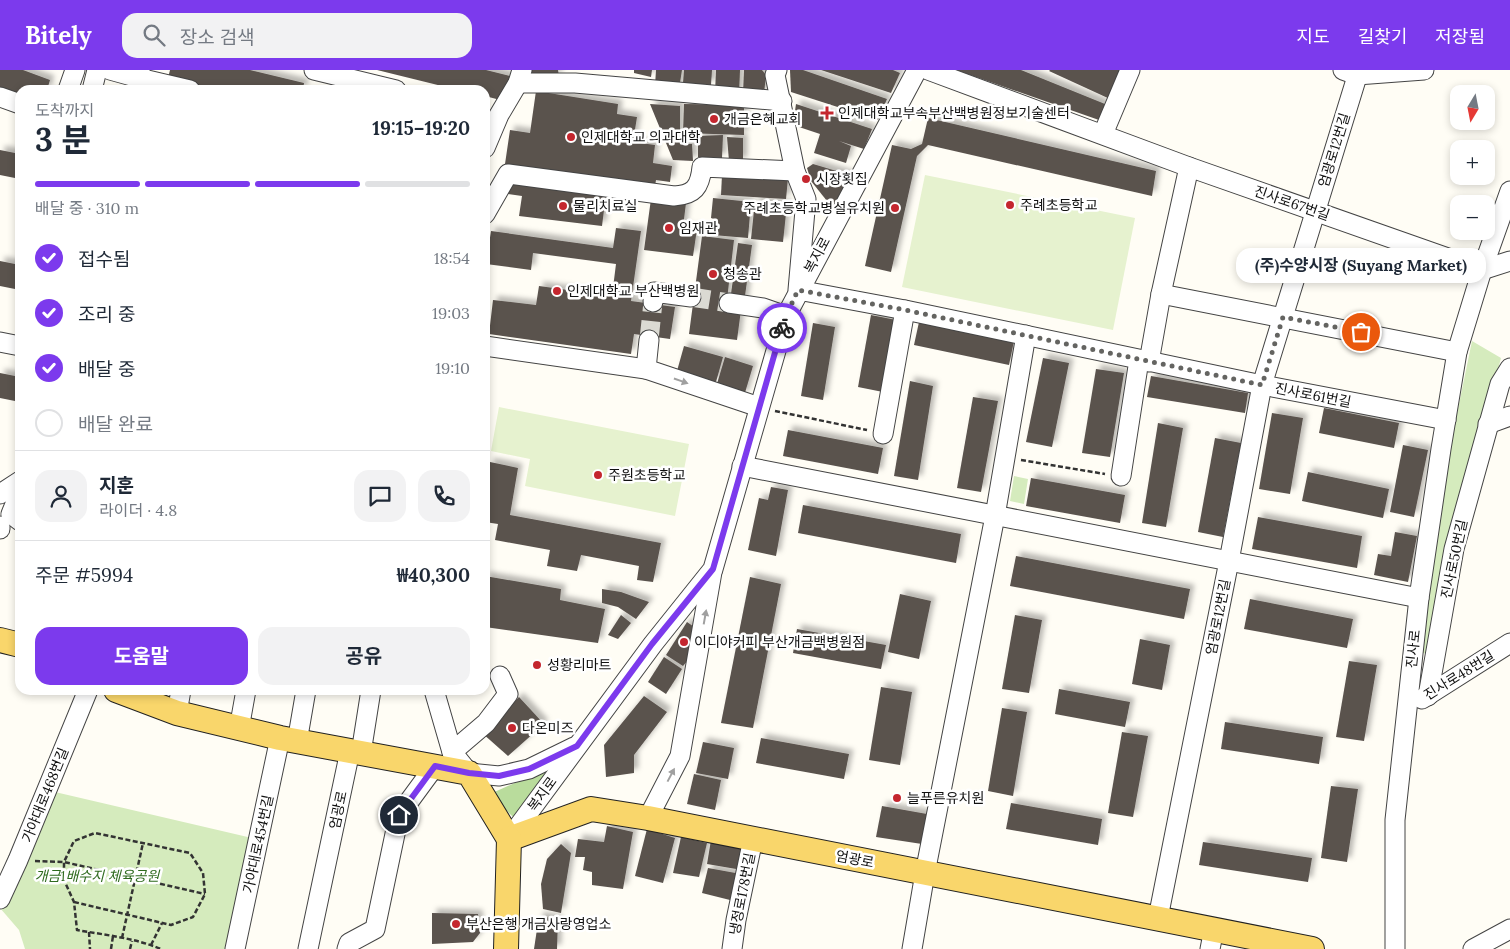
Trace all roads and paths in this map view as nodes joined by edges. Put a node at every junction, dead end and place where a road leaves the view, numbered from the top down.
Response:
1 (75, 70) edge
2 (97, 70) edge
3 (110, 70) edge
4 (314, 70) edge
5 (917, 70) edge
6 (928, 70) edge
7 (1130, 70) edge
8 (1424, 70) edge
9 (775, 72) edge
10 (1353, 72) edge
11 (139, 74) edge
12 (520, 77) edge
13 (69, 85) edge
14 (93, 85) edge
15 (174, 85) edge
16 (376, 85) edge
17 (0, 97) edge
18 (782, 101) junction
19 (15, 102) edge
20 (492, 113) edge
21 (1102, 134) junction
22 (1189, 166) junction
23 (796, 171) junction
24 (1510, 192) edge
25 (490, 205) edge
26 (1315, 211) junction
27 (1510, 261) edge
28 (1482, 270) junction
29 (798, 290) junction
30 (1161, 294) junction
31 (691, 297) tunnel mouth
32 (653, 302) dead end
33 (729, 303) tunnel mouth
34 (905, 310) junction
35 (786, 316) junction
36 (1283, 317) junction
37 (1026, 335) junction
38 (649, 340) tunnel mouth
39 (0, 342) edge
40 (15, 345) edge
41 (490, 347) edge
42 (1457, 352) junction
43 (1144, 361) junction
44 (1510, 368) edge
45 (646, 369) junction
46 (1262, 385) junction
47 (759, 407) junction
48 (1510, 416) edge
49 (1446, 420) junction
50 (1488, 424) junction
51 (883, 434) joint
52 (1005, 457) junction
53 (742, 466) junction
54 (1121, 476) joint
55 (15, 484) edge
56 (0, 494) edge
57 (15, 504) edge
58 (994, 516) junction
59 (8, 520) edge
60 (1229, 561) junction
61 (713, 569) junction
62 (1418, 598) junction
63 (0, 640) edge
64 (1510, 643) edge
65 (15, 644) edge
66 (500, 676) dead end
67 (86, 695) edge
68 (129, 695) edge
69 (180, 695) edge
70 (245, 695) edge
71 (304, 695) edge
72 (370, 695) edge
73 (435, 695) edge
74 (1428, 696) junction
75 (1408, 705) junction
76 (177, 713) junction
77 (239, 729) junction
78 (289, 740) junction
79 (577, 746) junction
80 (356, 752) junction
81 (443, 759) junction
82 (469, 773) junction
83 (648, 818) junction
84 (509, 839) junction
85 (753, 839) junction
86 (142, 843) junction
87 (18, 860) junction
88 (64, 862) junction
89 (925, 873) junction
90 (204, 894) junction
91 (0, 898) edge
92 (74, 902) junction
93 (127, 914) junction
94 (1158, 918) junction
95 (162, 923) junction
96 (1510, 929) edge
97 (89, 932) junction
98 (113, 936) junction
99 (122, 938) junction
100 (1212, 939) edge
101 (132, 940) junction
102 (151, 945) junction
103 (90, 949) edge
104 (111, 949) edge
105 (130, 949) edge
106 (161, 949) edge
107 (235, 949) edge
108 (308, 949) edge
109 (348, 949) edge
110 (501, 949) edge
111 (506, 949) edge
112 (732, 949) edge
113 (912, 949) edge
114 (1312, 949) edge
115 (1395, 949) edge
116 (1473, 949) edge

1 - 13 street
2 - 14 street
3 - 11 street
4 - 16 street
5 - 29 street, 복지로
6 - 21 street, 진사로67번길
7 - 21 street
8 - 10 street
9 - 18 street
10 - 26 street, 엄광로12번길
11 - 15 street
12 - 18 street
12 - 20 street
17 - 19 street
18 - 23 street
21 - 22 street, 진사로67번길
22 - 26 street, 진사로67번길
22 - 30 street
23 - 25 street
23 - 29 street
24 - 28 street, 진사로
26 - 28 street, 진사로67번길
26 - 36 street, 엄광로12번길
27 - 28 street
28 - 42 street, 진사로
29 - 34 street, 진사로61번길
29 - 35 street, 복지로
30 - 36 street
30 - 43 street
31 - 32 street
33 - 35 street
34 - 37 street, 진사로61번길
34 - 51 street
35 - 47 street, 복지로
36 - 42 street
36 - 46 street, 엄광로12번길
37 - 43 street, 진사로61번길
37 - 52 street
38 - 45 street
39 - 40 street
41 - 45 street
42 - 49 street, 진사로
43 - 46 street, 진사로61번길
43 - 54 street
44 - 50 street, 진사로50번길
45 -> 47 street
46 - 49 street, 진사로61번길
46 - 60 street, 엄광로12번길
47 - 51 path
47 - 53 street, 복지로
48 - 50 street
49 - 62 street, 진사로
50 - 74 street, 진사로50번길
52 - 54 path
52 - 58 street
53 - 58 street
53 - 61 street, 복지로
55 - 56 street
57 - 59 street
58 - 60 street
58 - 89 street
60 - 62 street
60 - 94 street, 엄광로12번길
61 - 79 street, 복지로
83 -> 61 street
62 - 75 street, 진사로
63 - 65 main road
64 - 74 street, 진사로48번길
66 - 81 street
67 - 87 street, 가야대로468번길
68 - 76 main road
69 - 76 street
70 - 77 street
71 - 78 street
72 - 80 street, 엄광로
73 - 81 street
74 - 75 street, 진사로48번길
75 - 115 street, 진사로
76 - 77 main road
77 - 78 main road
78 - 80 main road
78 - 107 street, 가야대로454번길
79 - 82 street
79 - 84 street, 복지로
80 - 81 main road
80 - 108 street, 엄광로
81 - 82 main road
81 - 109 street
82 - 84 main road
83 - 84 main road, 엄광로
83 - 85 main road, 엄광로
84 - 111 main road
85 - 89 main road, 엄광로
85 - 112 street, 냉정로178번길
86 - 88 path
86 - 90 path
86 - 93 path
87 - 88 path
87 - 91 street, 가야대로468번길
88 - 90 path
88 - 92 path
89 - 94 main road, 엄광로
89 - 113 street
90 - 95 path
92 - 93 path
92 - 97 path
93 - 95 path
93 - 99 path
94 - 100 main road, 엄광로
95 - 102 path
96 - 116 street
97 - 98 path
97 - 103 path
98 - 99 path
98 - 104 path
99 - 101 path
100 - 114 main road, 엄광로
101 - 102 path
101 - 105 path
102 - 106 path
110 - 111 street

